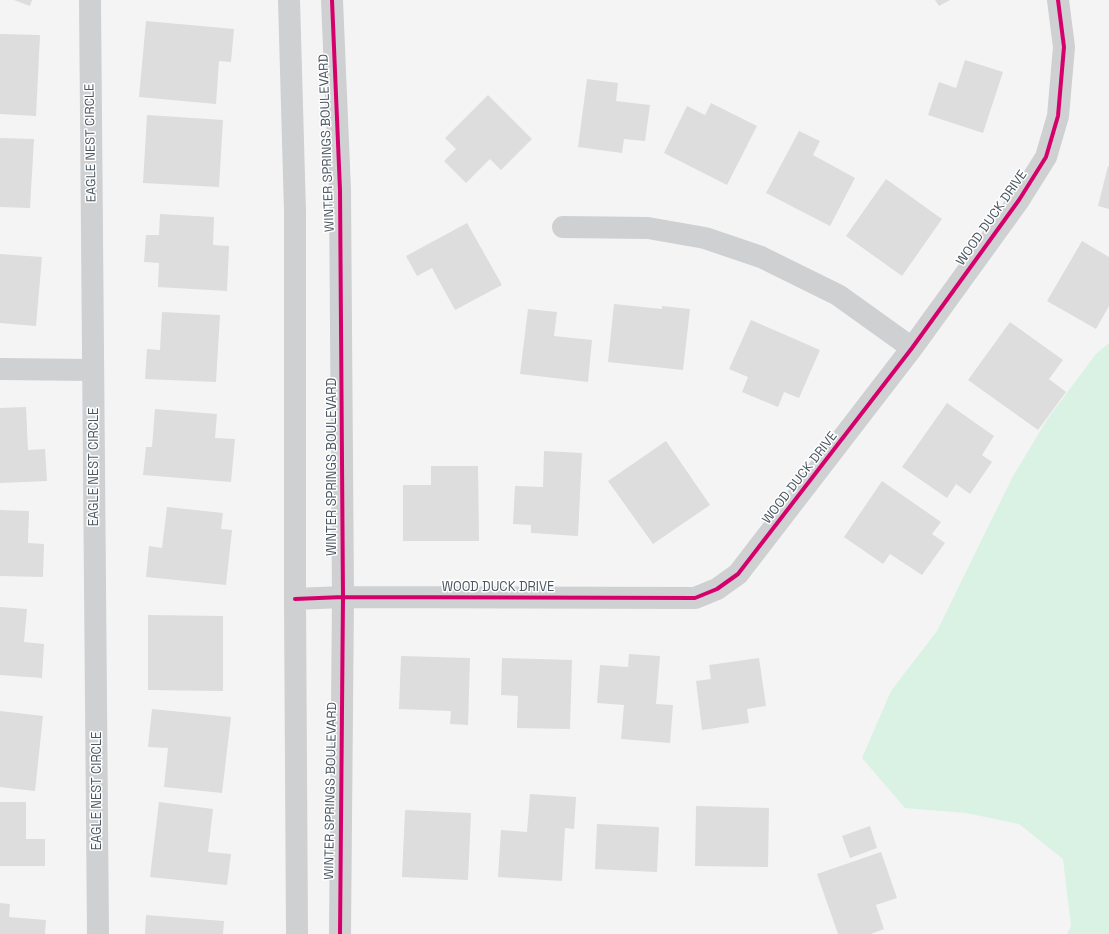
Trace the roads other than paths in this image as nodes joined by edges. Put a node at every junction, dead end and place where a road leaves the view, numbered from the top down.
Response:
1 (90, 0) edge
2 (289, 0) edge
3 (332, 0) edge
4 (1058, 0) edge
5 (563, 227) dead end
6 (912, 348) junction
7 (0, 370) edge
8 (94, 370) junction
9 (343, 597) junction
10 (295, 599) junction
11 (98, 934) edge
12 (297, 934) edge
13 (340, 934) edge

1 - 8 street, EAGLE NEST CIRCLE
2 - 10 street
3 - 9 street, WINTER SPRINGS BOULEVARD
4 - 6 street, WOOD DUCK DRIVE
5 - 6 street
6 - 9 street, WOOD DUCK DRIVE
7 - 8 street
8 - 11 street, EAGLE NEST CIRCLE
9 - 10 street, WOOD DUCK DRIVE
9 - 13 street, WINTER SPRINGS BOULEVARD
10 - 12 street

